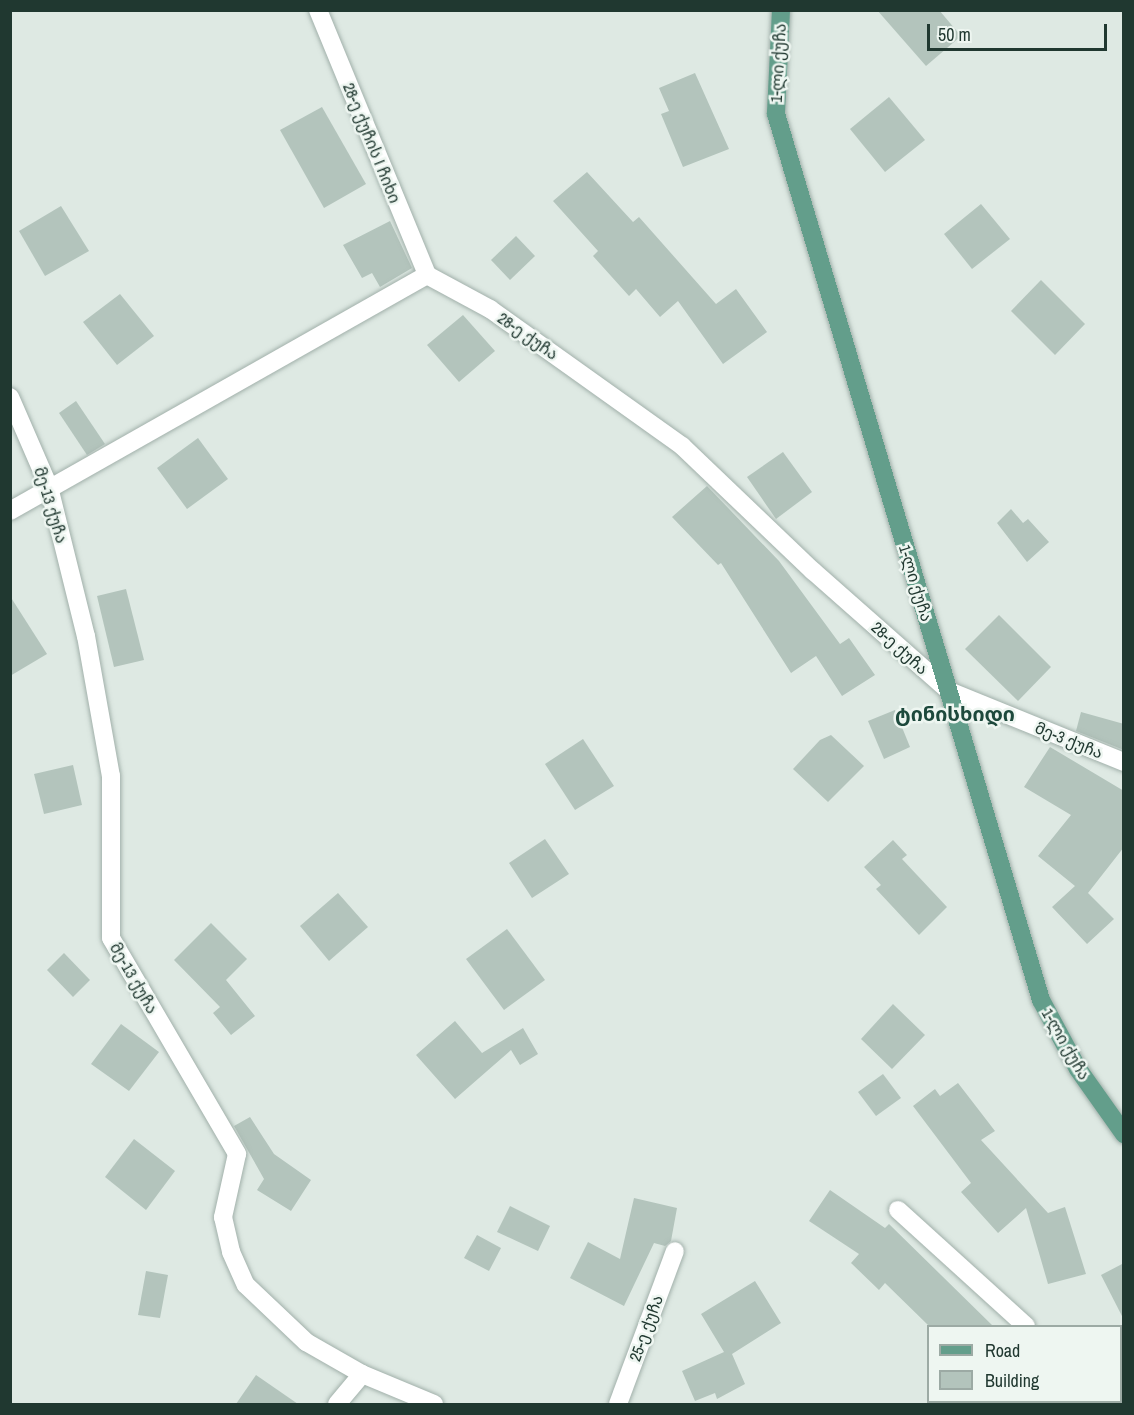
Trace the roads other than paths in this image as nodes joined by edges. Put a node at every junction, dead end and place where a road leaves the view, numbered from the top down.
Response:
1 (318, 10) edge
2 (781, 10) edge
3 (427, 275) junction
4 (10, 397) edge
5 (49, 487) junction
6 (10, 511) edge
7 (949, 691) junction
8 (1124, 762) edge
9 (1124, 1134) edge
10 (898, 1210) dead end
11 (675, 1251) dead end
12 (1025, 1325) edge
13 (362, 1374) junction
14 (337, 1404) edge
15 (434, 1404) edge
16 (618, 1404) edge

1 - 3 street, 28-ე ქუჩის I ჩიხი
2 - 7 main road, 1-ლი ქუჩა
3 - 5 street
3 - 7 street, 28-ე ქუჩა
4 - 5 street, მე-13 ქუჩა
5 - 6 street
5 - 13 street, მე-13 ქუჩა
7 - 8 street, მე-3 ქუჩა
7 - 9 main road, 1-ლი ქუჩა
10 - 12 street
11 - 16 street, 25-ე ქუჩა
13 - 14 street
13 - 15 street, მე-13 ქუჩა

